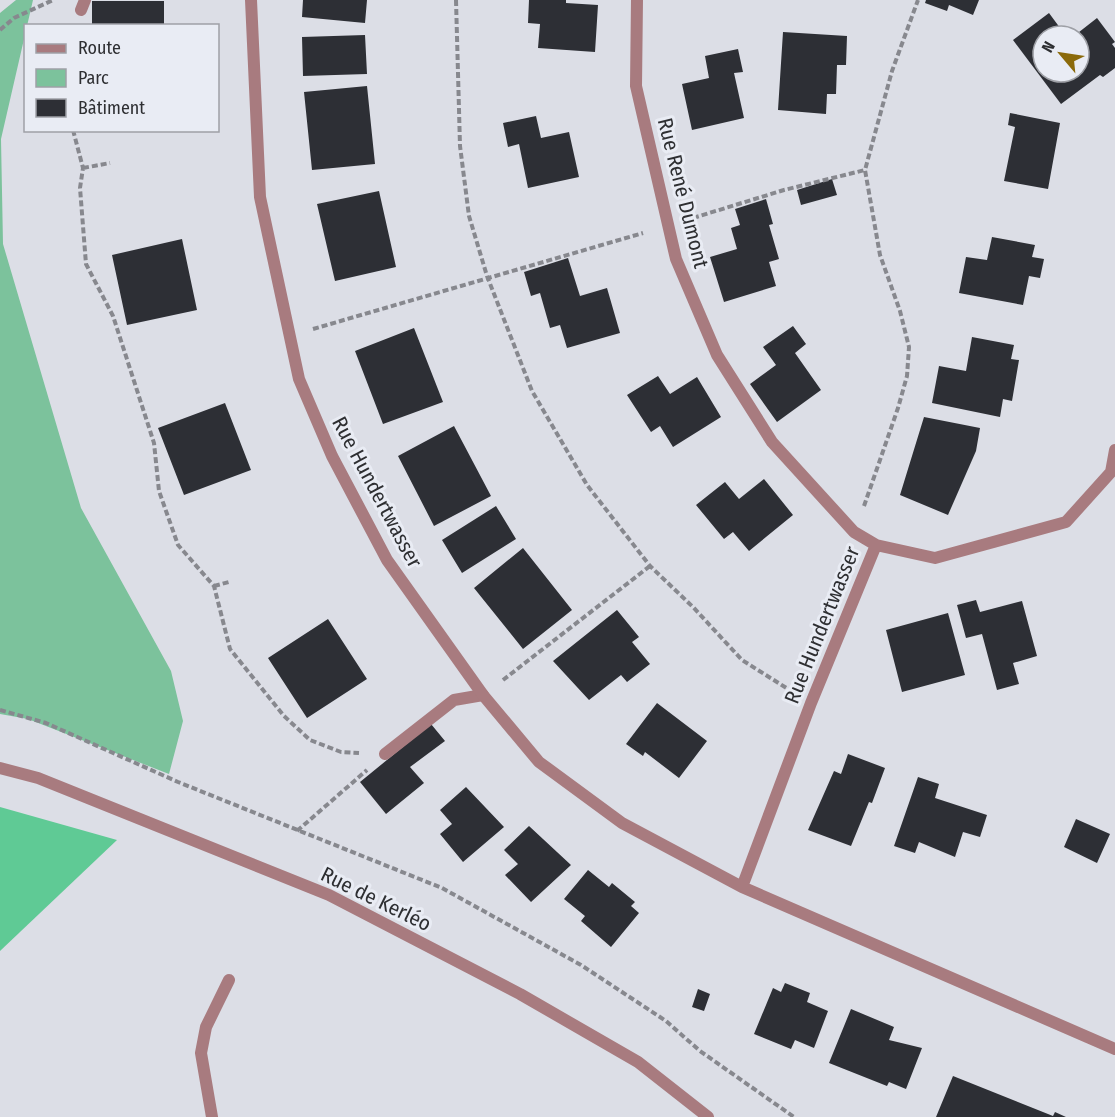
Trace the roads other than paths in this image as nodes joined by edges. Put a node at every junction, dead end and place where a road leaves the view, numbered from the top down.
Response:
1 (251, 0) edge
2 (637, 0) edge
3 (1115, 450) edge
4 (876, 545) junction
5 (483, 695) junction
6 (384, 754) road end
7 (0, 768) edge
8 (742, 887) junction
9 (229, 980) dead end
10 (1115, 1049) edge
11 (212, 1117) edge
12 (708, 1117) edge

1 - 5 street, Rue Hundertwasser
2 - 4 street, Rue René Dumont
3 - 4 street, Rue Hundertwasser
4 - 8 street, Rue Hundertwasser
5 - 6 street
5 - 8 street, Rue Hundertwasser
7 - 12 street, Rue de Kerléo
8 - 10 street, Rue Hundertwasser
9 - 11 street

